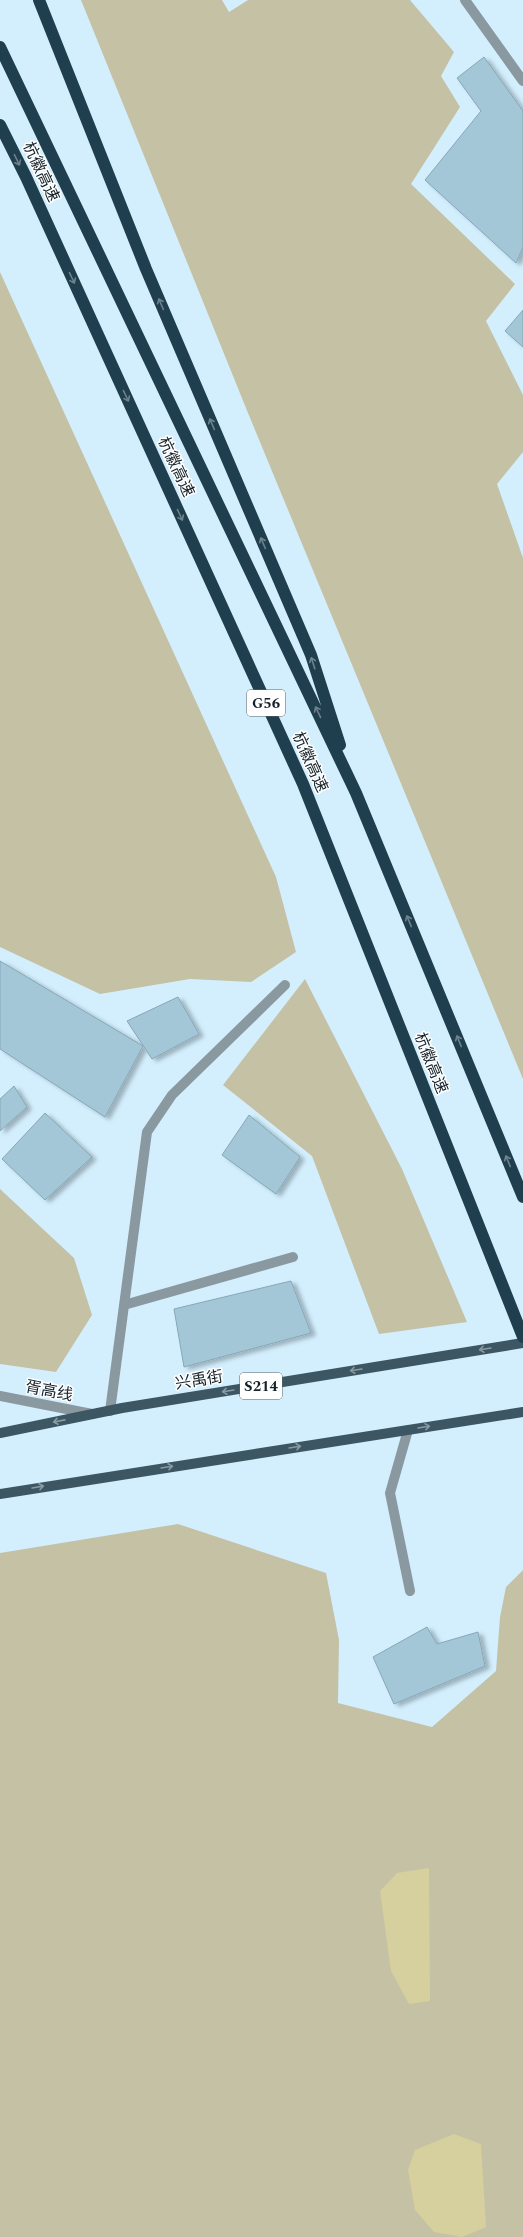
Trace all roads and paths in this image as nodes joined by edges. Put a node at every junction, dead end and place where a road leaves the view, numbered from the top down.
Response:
1 (39, 0) edge
2 (464, 0) edge
3 (0, 47) edge
4 (523, 81) edge
5 (0, 125) edge
6 (356, 793) junction
7 (285, 985) dead end
8 (523, 1197) edge
9 (294, 1257) dead end
10 (124, 1305) junction
11 (523, 1337) edge
12 (523, 1343) edge
13 (0, 1396) edge
14 (110, 1411) junction
15 (523, 1412) edge
16 (92, 1414) junction
17 (408, 1430) junction
18 (0, 1433) edge
19 (0, 1494) edge
20 (410, 1591) dead end

6 -> 1 highway
2 - 4 street
6 -> 3 highway, 杭徽高速 / G56
5 -> 11 highway, 杭徽高速 / G56
8 -> 6 highway, 杭徽高速 / G56
7 - 10 street
9 - 10 street
10 - 14 street
12 -> 14 main road, 兴禹街 / S214
13 - 16 street, 胥高线
14 - 16 main road, 兴禹街 / S214
17 -> 15 main road
16 -> 18 main road, 兴禹街 / S214
19 -> 17 main road
17 - 20 street

